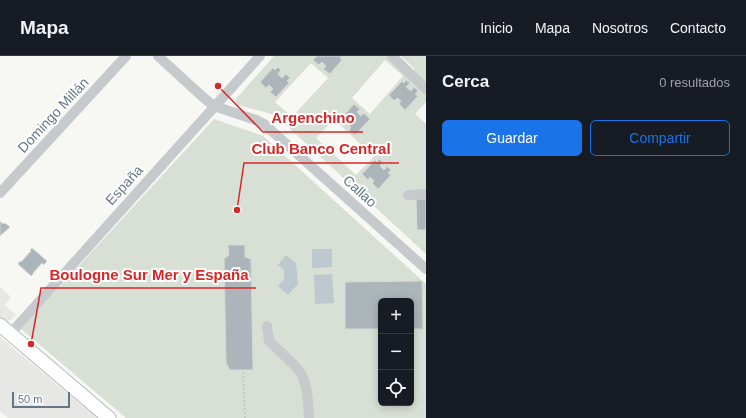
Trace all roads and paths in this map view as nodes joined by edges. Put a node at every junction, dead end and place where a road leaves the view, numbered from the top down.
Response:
1 (126, 56) edge
2 (158, 56) edge
3 (260, 56) edge
4 (392, 56) edge
5 (426, 88) edge
6 (214, 106) junction
7 (0, 193) edge
8 (426, 194) edge
9 (408, 195) dead end
10 (424, 264) edge
11 (267, 326) dead end
12 (5, 330) edge
13 (243, 372) dead end
14 (109, 418) edge
15 (245, 418) edge
16 (309, 418) edge

1 - 7 street, Domingo Millán
2 - 6 street, Callao
3 - 6 street, España
4 - 5 street
6 - 10 street, Callao
6 - 12 street, España
8 - 9 street
11 - 16 street
12 - 14 main road
13 - 15 path

